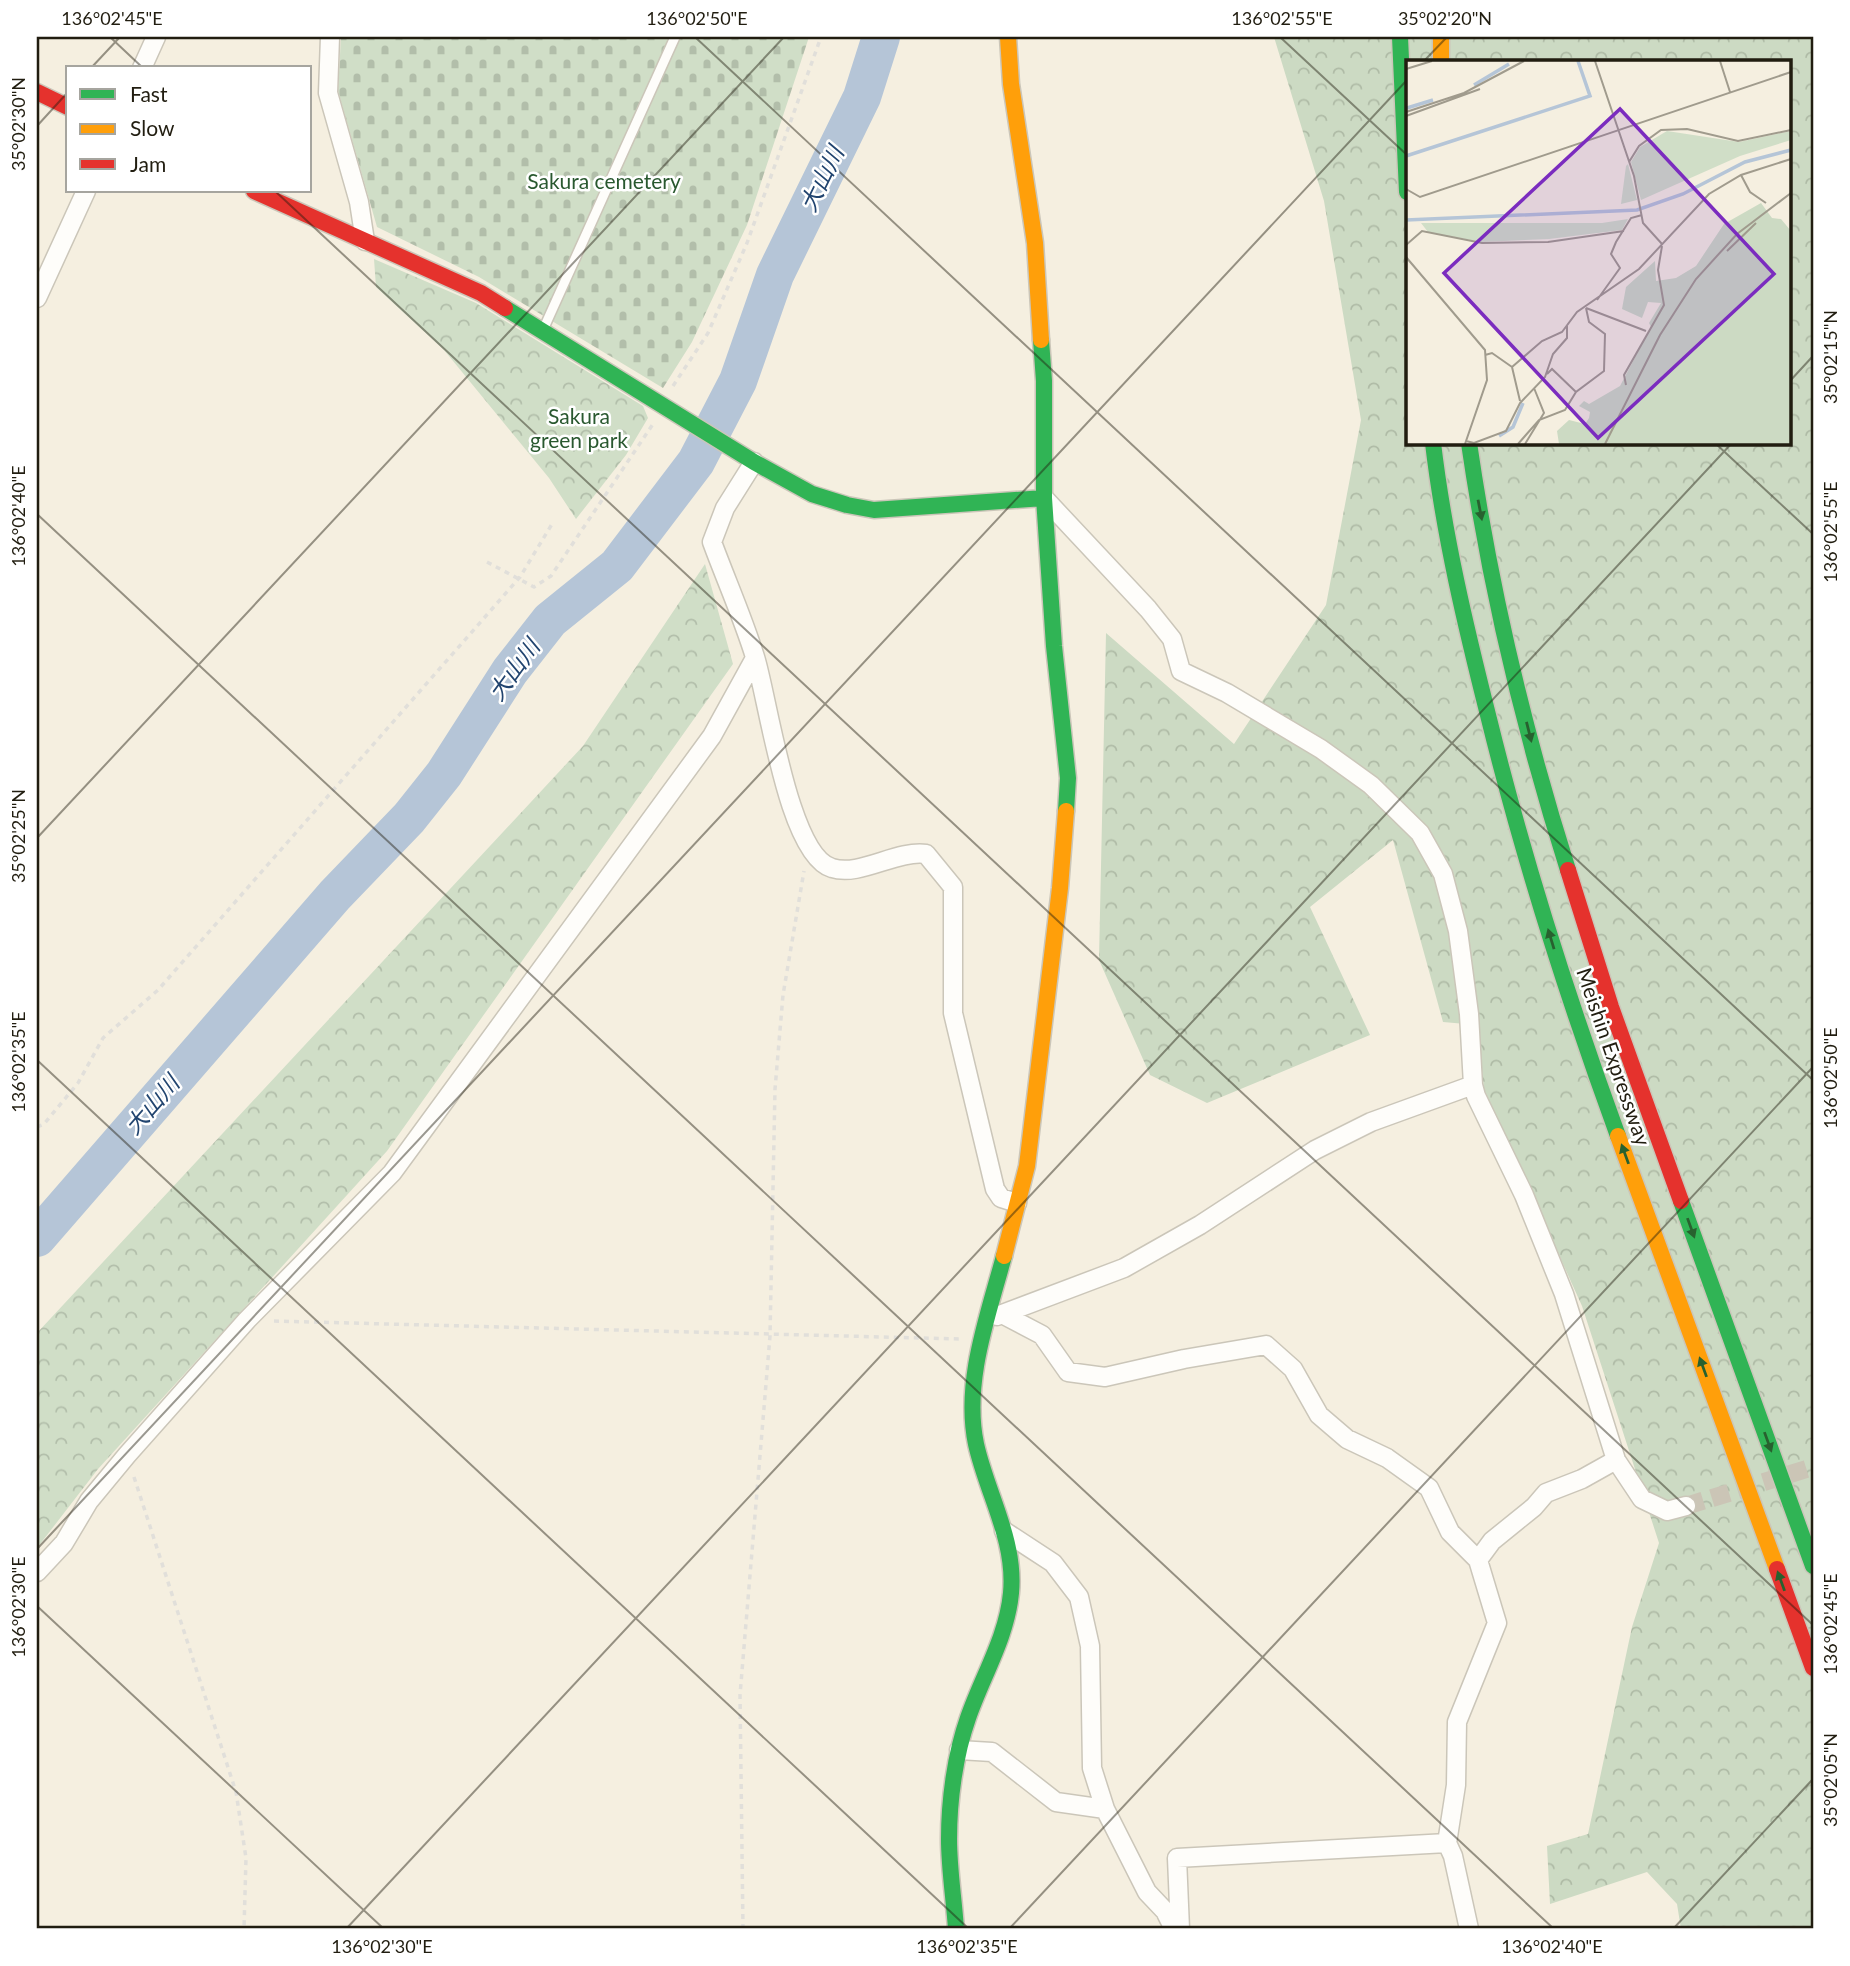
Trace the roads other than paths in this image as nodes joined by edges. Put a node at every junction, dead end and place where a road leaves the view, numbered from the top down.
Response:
1 (156, 37) edge
2 (330, 37) edge
3 (676, 37) edge
4 (1008, 37) edge
5 (1400, 37) edge
6 (1441, 37) edge
7 (1441, 60) edge
8 (143, 66) edge
9 (37, 92) edge
10 (66, 106) edge
11 (1406, 179) edge
12 (86, 192) edge
13 (256, 192) edge
14 (365, 241) junction
15 (37, 298) edge
16 (543, 332) junction
17 (1433, 444) edge
18 (1469, 444) edge
19 (752, 460) junction
20 (1044, 498) junction
21 (755, 658) junction
22 (1473, 1085) junction
23 (1017, 1203) junction
24 (995, 1317) junction
25 (1616, 1460) junction
26 (1686, 1506) tunnel mouth
27 (1004, 1531) junction
28 (1478, 1560) junction
29 (1813, 1566) edge
30 (37, 1572) edge
31 (1813, 1668) edge
32 (959, 1750) junction
33 (1105, 1810) junction
34 (1447, 1843) junction
35 (956, 1929) edge
36 (1174, 1929) edge
37 (1180, 1929) edge
38 (1469, 1929) edge

1 - 8 street
2 - 14 street
3 - 16 lane
4 - 20 main road
5 - 11 main road
6 - 7 main road
9 - 10 main road
12 - 15 street
13 - 14 main road
14 - 16 main road
16 - 19 main road
31 -> 17 main road, Meishin Expressway
18 -> 29 main road, Meishin Expressway
19 - 20 main road
19 - 21 street
20 - 22 street
20 - 23 main road
21 - 23 street
21 - 30 street
22 - 24 street
22 - 25 street
23 - 24 main road
24 - 27 main road
24 - 28 street
25 - 26 street
25 - 28 street
27 - 32 main road
27 - 33 street
28 - 34 street
32 - 33 street
32 - 35 main road
33 - 36 street
34 - 37 street
34 - 38 street

